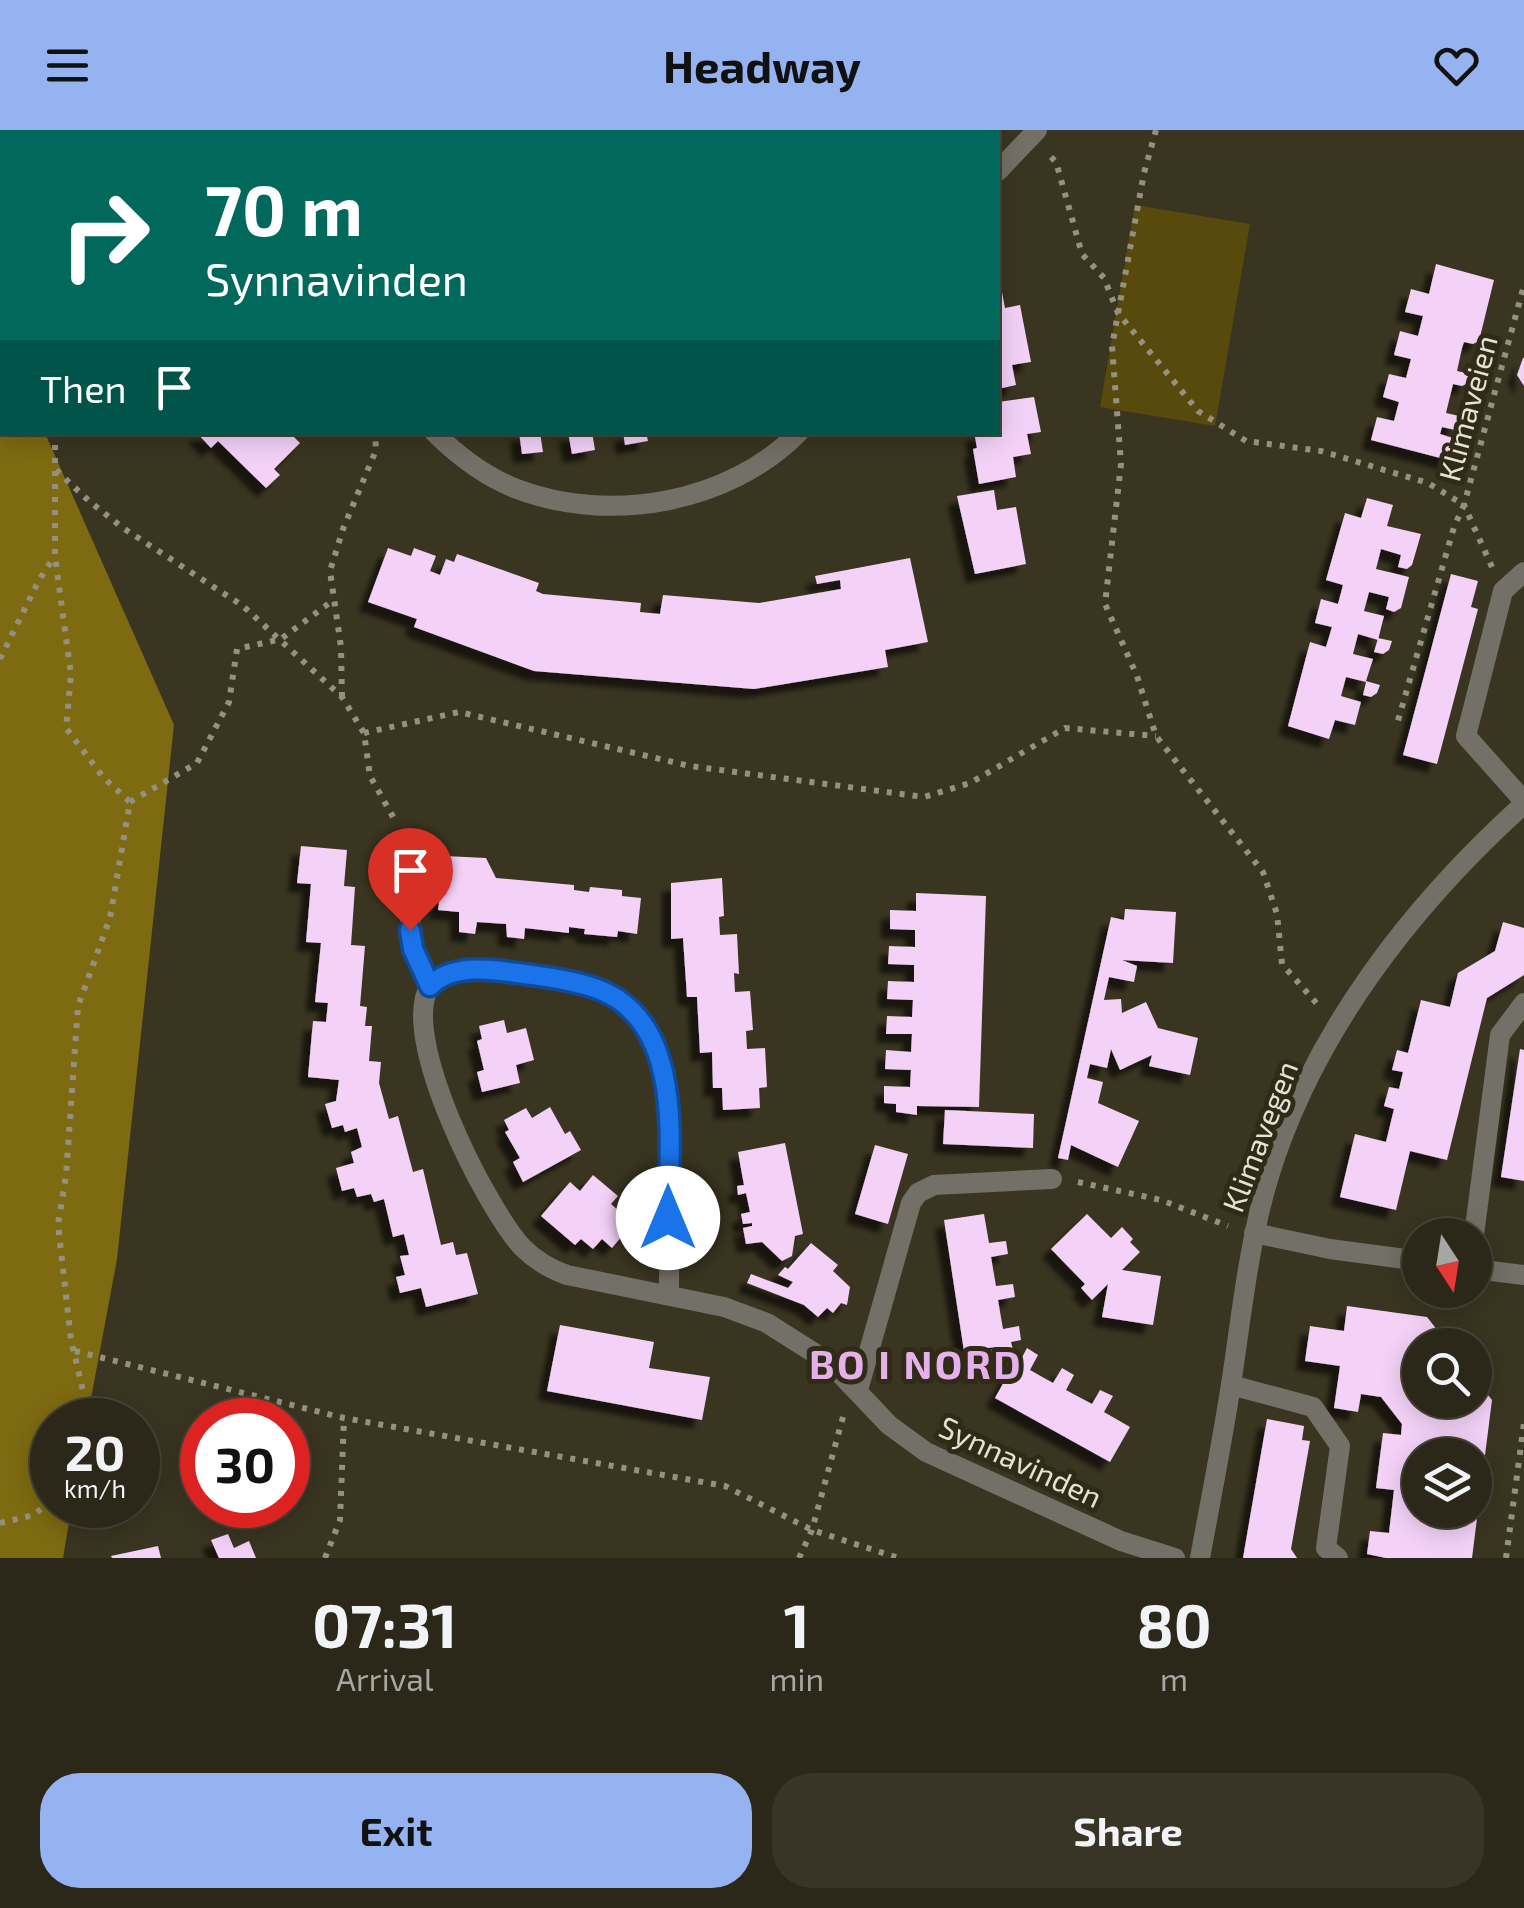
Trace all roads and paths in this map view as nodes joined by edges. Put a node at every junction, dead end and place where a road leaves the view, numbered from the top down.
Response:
1 (1156, 130) edge
2 (1034, 133) edge
3 (1000, 169) edge
4 (1523, 289) edge
5 (1118, 313) junction
6 (56, 435) edge
7 (375, 435) edge
8 (438, 435) edge
9 (795, 435) edge
10 (55, 469) junction
11 (1464, 506) junction
12 (55, 556) junction
13 (1524, 572) edge
14 (1503, 590) junction
15 (332, 601) junction
16 (282, 640) junction
17 (0, 659) edge
18 (342, 697) junction
19 (1397, 724) dead end
20 (364, 733) junction
21 (1156, 736) junction
22 (130, 802) junction
23 (1524, 803) edge
24 (404, 852) joint
25 (430, 986) junction
26 (1524, 1002) edge
27 (1320, 1007) dead end
28 (1052, 1179) joint
29 (1476, 1218) edge
30 (1254, 1233) junction
31 (1402, 1259) edge
32 (1492, 1271) edge
33 (1524, 1275) edge
34 (669, 1295) junction
35 (74, 1351) junction
36 (1231, 1384) junction
37 (858, 1390) junction
38 (85, 1398) edge
39 (344, 1418) junction
40 (1524, 1423) edge
41 (30, 1516) edge
42 (0, 1523) edge
43 (812, 1530) junction
44 (325, 1558) edge
45 (799, 1558) edge
46 (899, 1558) edge
47 (1176, 1558) edge
48 (1200, 1558) edge
49 (1338, 1558) edge
50 (1506, 1558) edge

1 - 5 path
2 - 3 street
2 - 5 path
4 - 11 path, Klimaveien
5 - 11 path
5 - 21 path
6 - 10 path
7 - 15 path
8 - 9 street
10 - 12 path
10 - 16 path
11 - 14 path, Klimaveien
11 - 19 path
12 - 17 path
12 - 22 path
13 - 14 street
14 - 23 street
15 - 16 path
15 - 18 path
16 - 18 path
16 - 22 path
18 - 20 path
20 - 21 path
20 - 24 path
21 - 27 path
22 - 35 path
23 - 30 street, Klimavegen
24 - 25 street, Synnavinden
25 - 34 street, Synnavinden
25 - 34 street
26 - 29 street
28 - 30 path
28 - 37 street
30 - 31 street
30 - 36 street, Klimavegen
32 - 33 street
34 - 37 street, Synnavinden
35 - 38 path
35 - 39 path
36 - 48 street, Klimavegen
36 - 49 street
37 - 43 path
37 - 47 street, Synnavinden
39 - 43 path
39 - 44 path
40 - 50 path
41 - 42 path
43 - 45 path
43 - 46 path

